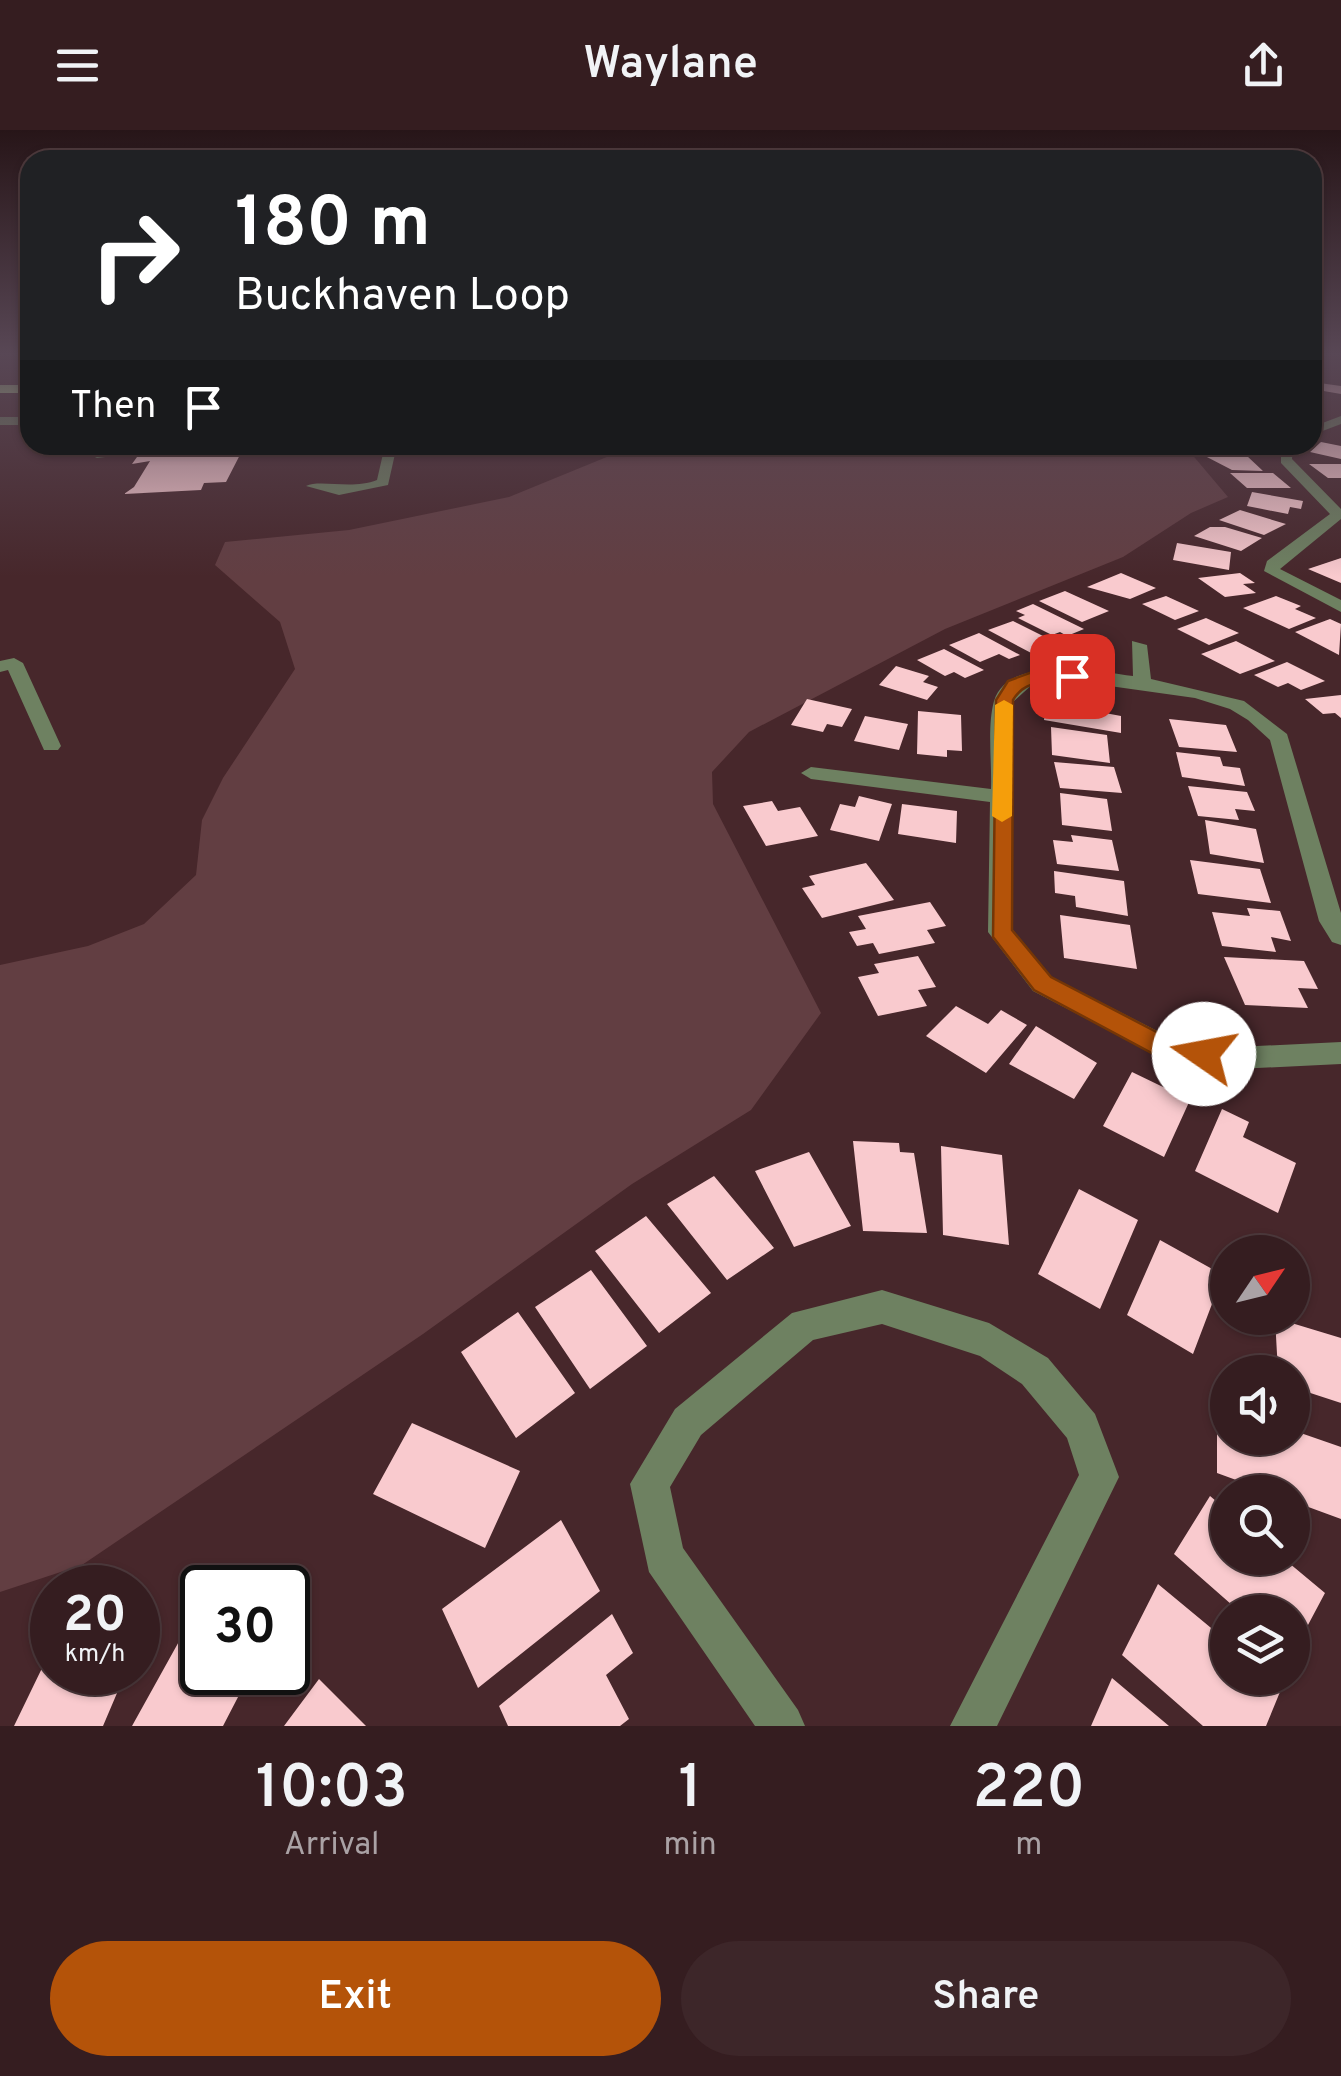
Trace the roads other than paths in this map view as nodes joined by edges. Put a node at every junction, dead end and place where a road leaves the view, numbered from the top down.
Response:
1 (388, 455) edge
2 (1286, 455) edge
3 (313, 486) dead end
4 (1340, 514) edge
5 (1341, 607) edge
6 (1138, 645) dead end
7 (0, 667) edge
8 (1143, 685) junction
9 (50, 746) dead end
10 (811, 773) dead end
11 (1003, 797) junction
12 (1341, 936) edge
13 (1341, 1053) edge
14 (782, 1726) edge
15 (972, 1726) edge

1 - 3 street
2 - 4 street
4 - 5 street
6 - 8 street
7 - 9 street
8 - 11 street
8 - 12 street
10 - 11 street
11 - 13 street
14 - 15 street

